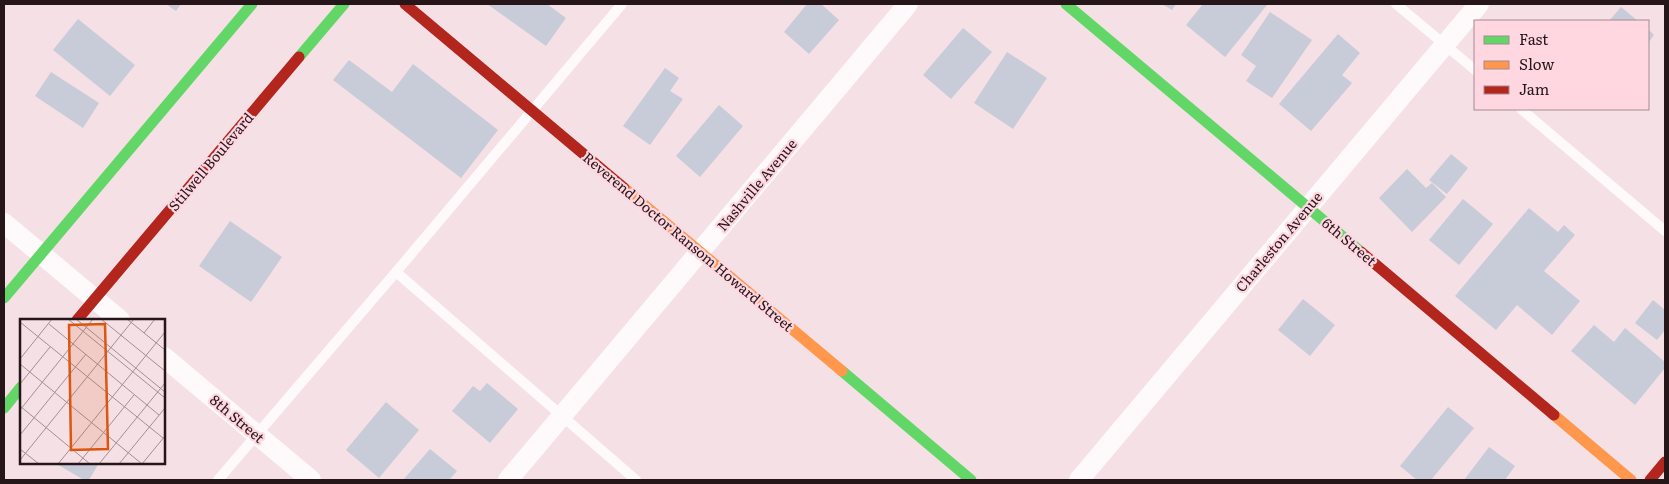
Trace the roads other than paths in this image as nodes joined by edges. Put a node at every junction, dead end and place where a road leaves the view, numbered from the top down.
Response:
1 (252, 4) edge
2 (344, 4) edge
3 (405, 4) edge
4 (622, 4) edge
5 (908, 4) edge
6 (1066, 4) edge
7 (1396, 4) edge
8 (1479, 4) edge
9 (1444, 44) junction
10 (1474, 69) edge
11 (1521, 110) edge
12 (533, 111) junction
13 (1308, 207) junction
14 (4, 223) edge
15 (1665, 232) edge
16 (700, 252) junction
17 (41, 254) junction
18 (396, 272) junction
19 (4, 298) edge
20 (95, 300) junction
21 (79, 319) edge
22 (119, 319) edge
23 (165, 358) edge
24 (20, 388) edge
25 (4, 408) edge
26 (561, 417) junction
27 (257, 435) junction
28 (1665, 462) edge
29 (218, 480) edge
30 (310, 480) edge
31 (508, 480) edge
32 (636, 480) edge
33 (972, 480) edge
34 (1079, 480) edge
35 (1632, 480) edge
36 (1650, 480) edge

1 - 17 street
2 - 20 street, Stilwell Boulevard
3 - 12 street, Reverend Doctor Ransom Howard Street
4 - 12 lane
5 - 16 street, Nashville Avenue
6 - 13 street, 6th Street
7 - 9 lane
8 - 9 street, Charleston Avenue
9 - 10 lane
9 - 13 street, Charleston Avenue
11 - 15 lane
12 - 16 street, Reverend Doctor Ransom Howard Street
12 - 18 lane
13 - 34 street, Charleston Avenue
13 - 35 street, 6th Street
14 - 17 street
16 - 26 street, Nashville Avenue
16 - 33 street, Reverend Doctor Ransom Howard Street
17 - 19 street
17 - 20 street
18 - 26 lane
18 - 27 lane
20 - 21 street, Stilwell Boulevard
20 - 22 street
23 - 27 street, 8th Street
24 - 25 street
26 - 31 street, Nashville Avenue
26 - 32 lane
27 - 29 lane
27 - 30 street, 8th Street
28 - 36 street

